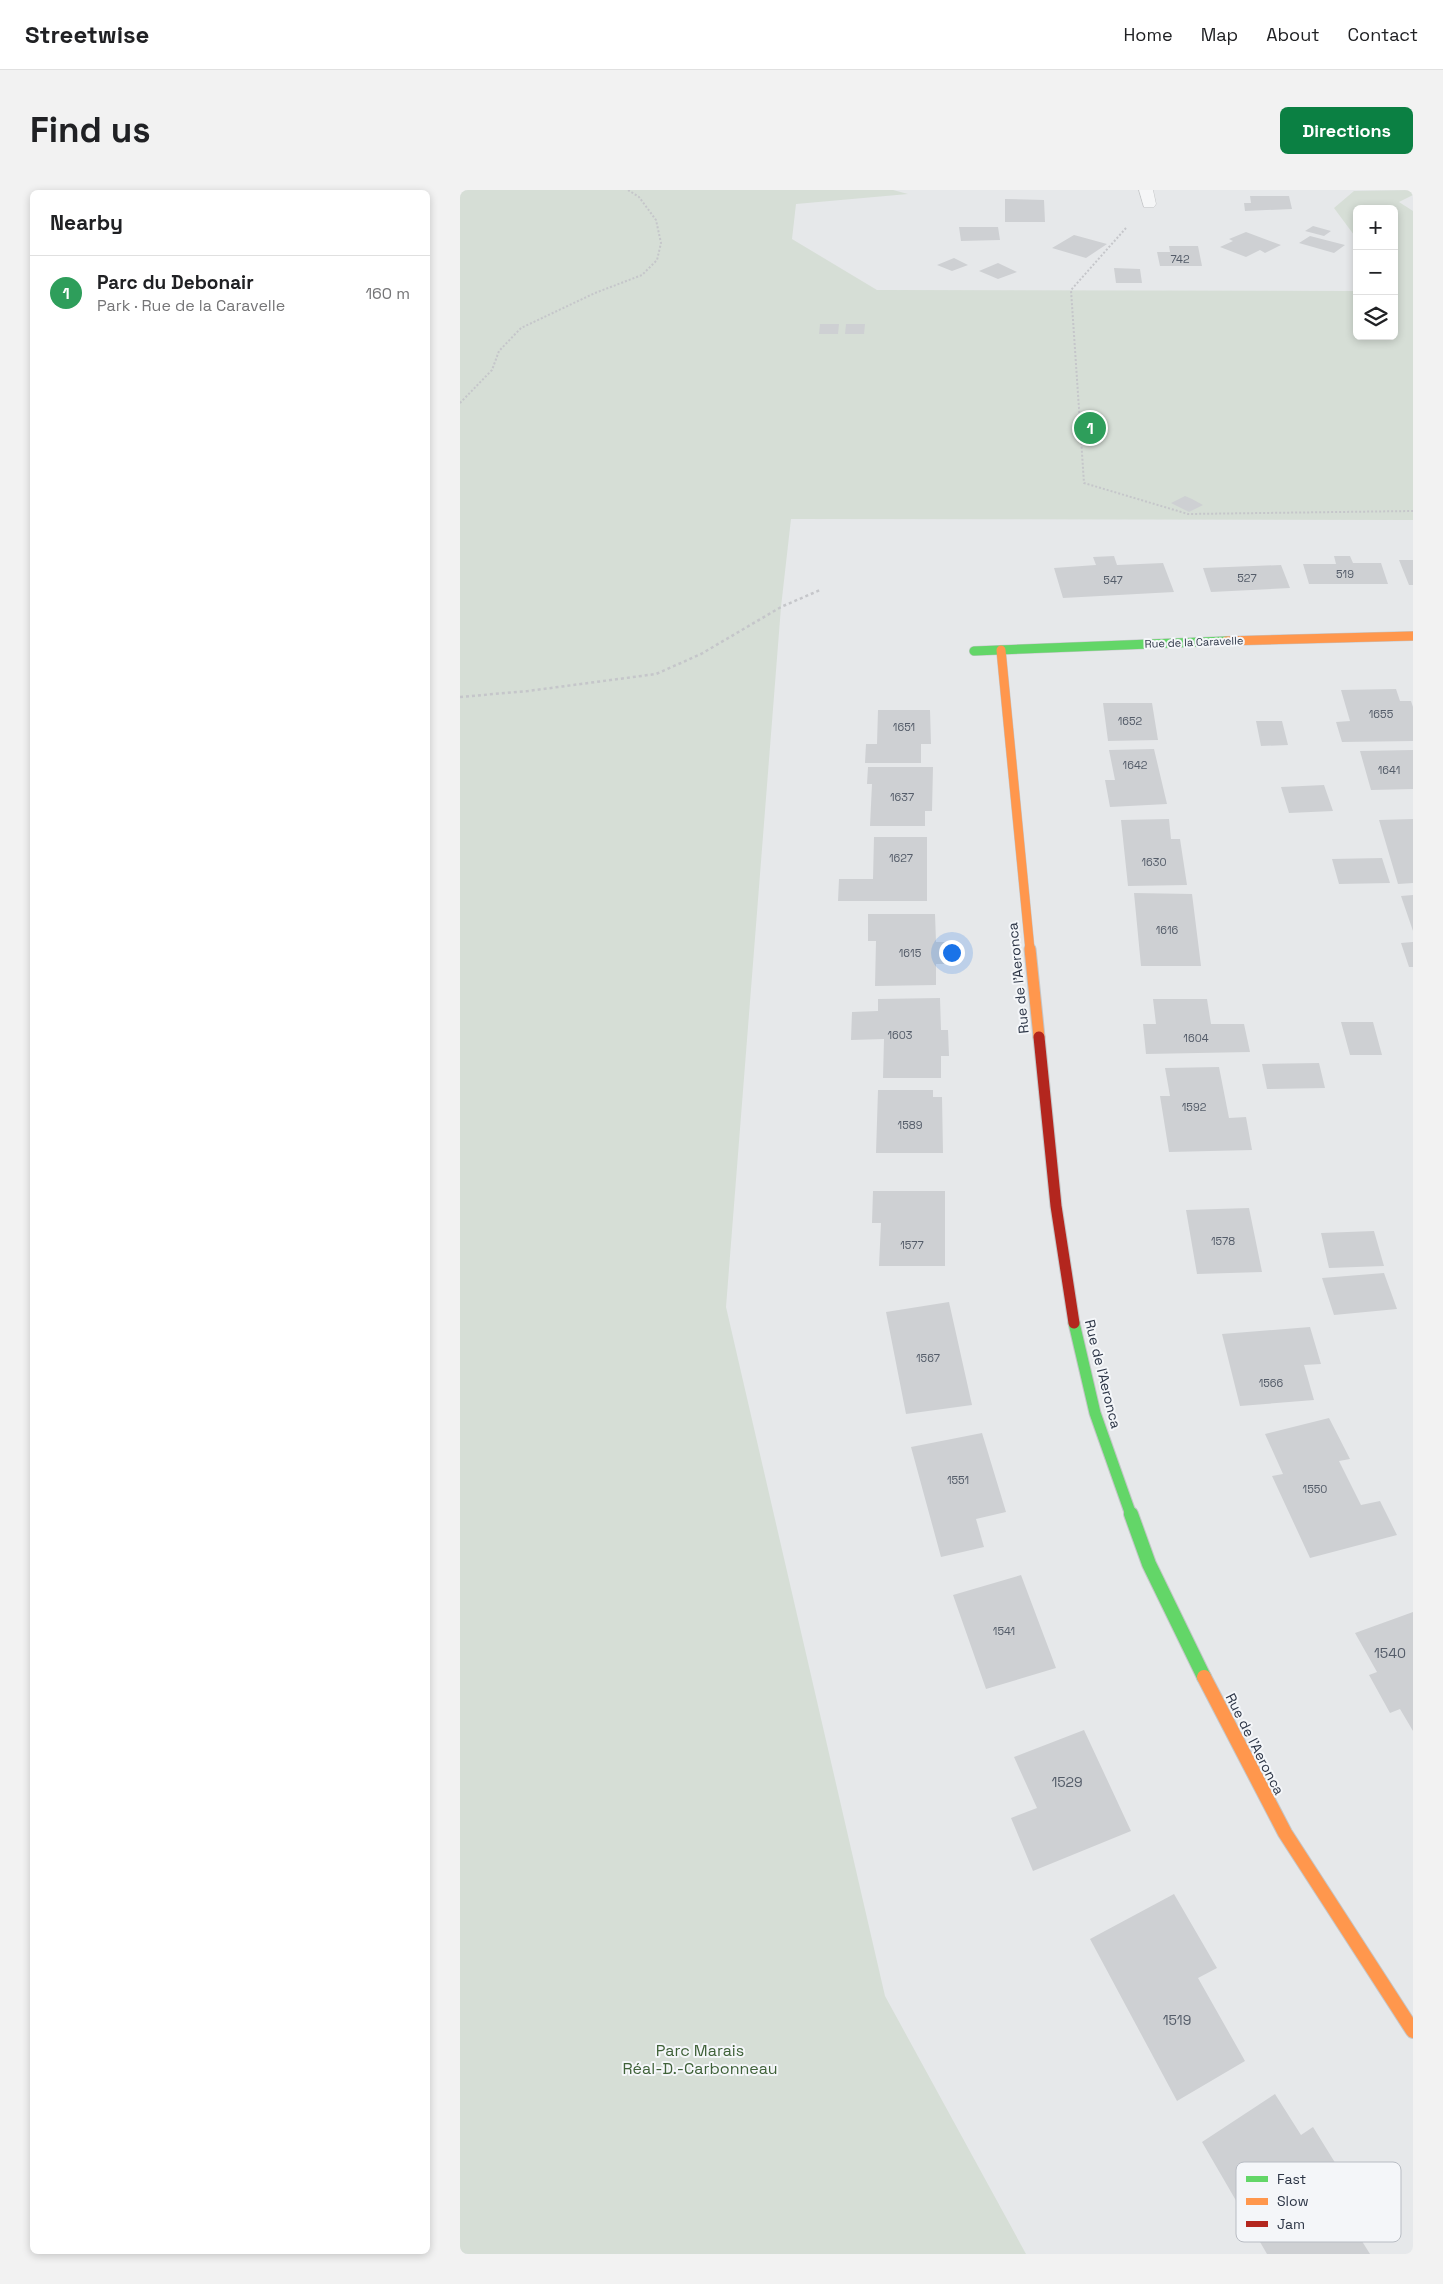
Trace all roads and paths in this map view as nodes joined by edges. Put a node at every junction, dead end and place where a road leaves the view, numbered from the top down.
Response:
1 (628, 190) edge
2 (1147, 197) edge
3 (460, 403) edge
4 (1413, 511) edge
5 (820, 590) dead end
6 (1413, 636) edge
7 (1001, 650) junction
8 (974, 651) dead end
9 (460, 697) edge
10 (1413, 2031) edge

1 - 3 path
2 - 4 path
5 - 9 path
6 - 7 street, Rue de la Caravelle
7 - 8 street, Rue de la Caravelle
7 - 10 street, Rue de l'Aeronca

